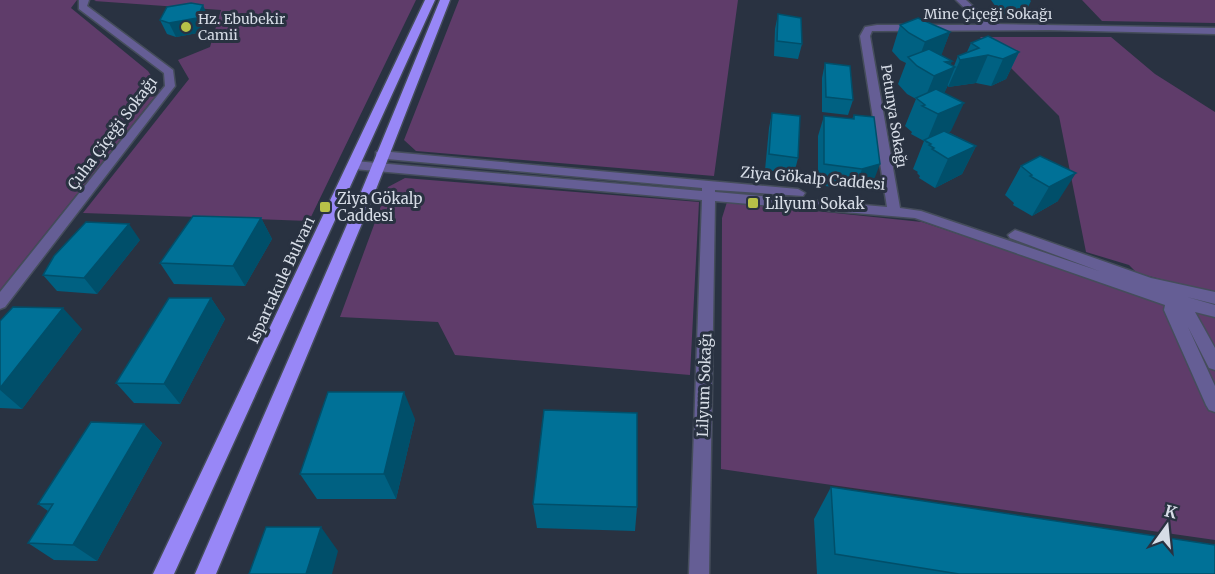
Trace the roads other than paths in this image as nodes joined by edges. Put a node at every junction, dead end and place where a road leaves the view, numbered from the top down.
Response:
1 (84, 0) edge
2 (430, 0) edge
3 (445, 0) edge
4 (949, 0) edge
5 (961, 0) edge
6 (986, 30) junction
7 (1215, 31) edge
8 (865, 36) joint
9 (356, 160) junction
10 (380, 160) junction
11 (709, 190) junction
12 (893, 206) junction
13 (1215, 298) edge
14 (1177, 299) junction
15 (0, 303) edge
16 (1215, 311) edge
17 (1215, 363) edge
18 (1215, 405) edge
19 (163, 574) edge
20 (205, 574) edge
21 (699, 574) edge

1 - 15 street, Çuha Çiçeği Sokağı
2 - 9 main road, Ispartakule Bulvarı
3 - 10 main road
4 - 6 street
5 - 6 street
6 - 7 street, Mine Çiçeği Sokağı
6 - 8 street, Mine Çiçeği Sokağı
8 - 12 street, Petunya Sokağı
9 - 10 street, Ziya Gökalp Caddesi
9 - 19 main road, Ispartakule Bulvarı
10 - 11 street, Ziya Gökalp Caddesi
10 - 20 main road
11 - 12 street, Ziya Gökalp Caddesi
11 - 21 street, Lilyum Sokağı
12 - 14 street, Ziya Gökalp Caddesi
13 - 14 street
14 - 16 street
14 - 17 street
14 - 18 street

